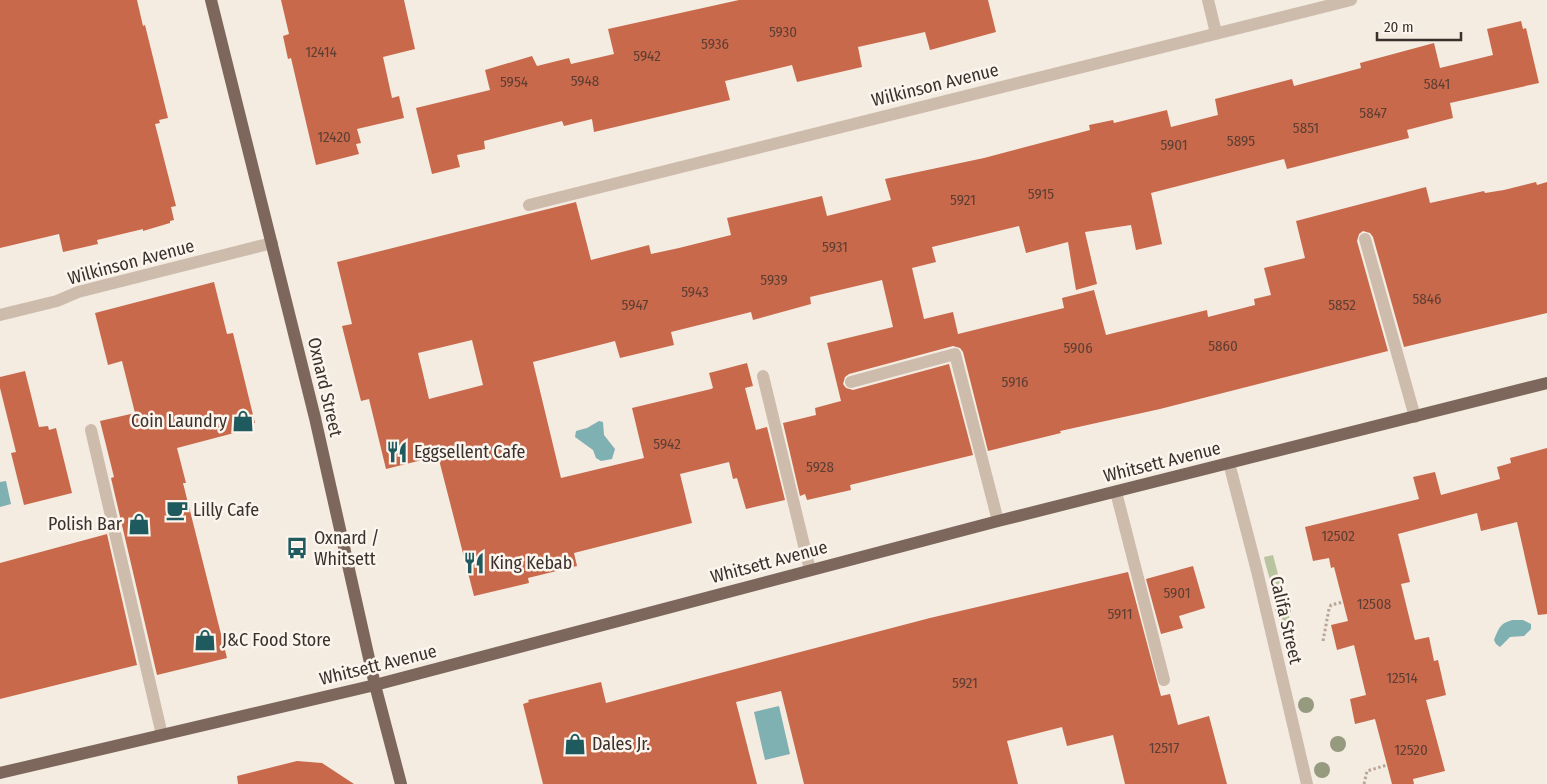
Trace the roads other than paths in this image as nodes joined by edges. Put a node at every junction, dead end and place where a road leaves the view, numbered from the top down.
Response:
1 (211, 0) edge
2 (1208, 0) edge
3 (1351, 0) edge
4 (1216, 33) junction
5 (529, 205) dead end
6 (1365, 239) dead end
7 (272, 243) junction
8 (0, 315) edge
9 (763, 376) dead end
10 (851, 382) dead end
11 (1547, 383) edge
12 (1415, 417) junction
13 (91, 430) dead end
14 (1229, 463) junction
15 (1116, 492) junction
16 (998, 522) junction
17 (810, 570) junction
18 (1164, 680) dead end
19 (375, 685) junction
20 (162, 735) junction
21 (0, 773) edge
22 (401, 784) edge
23 (1307, 784) edge

1 - 7 main road, Oxnard Street
2 - 4 street
3 - 4 street, Wilkinson Avenue
4 - 5 street, Wilkinson Avenue
6 - 12 street
7 - 8 street, Wilkinson Avenue
7 - 19 main road, Oxnard Street
9 - 17 street
10 - 16 street
11 - 12 main road, Whitsett Avenue
12 - 14 main road, Whitsett Avenue
13 - 20 street
14 - 15 main road, Whitsett Avenue
14 - 23 street, Califa Street
15 - 16 main road, Whitsett Avenue
15 - 18 street
16 - 17 main road, Whitsett Avenue
17 - 19 main road, Whitsett Avenue
19 - 20 main road, Whitsett Avenue
19 - 22 main road, Oxnard Street
20 - 21 main road, Whitsett Avenue

